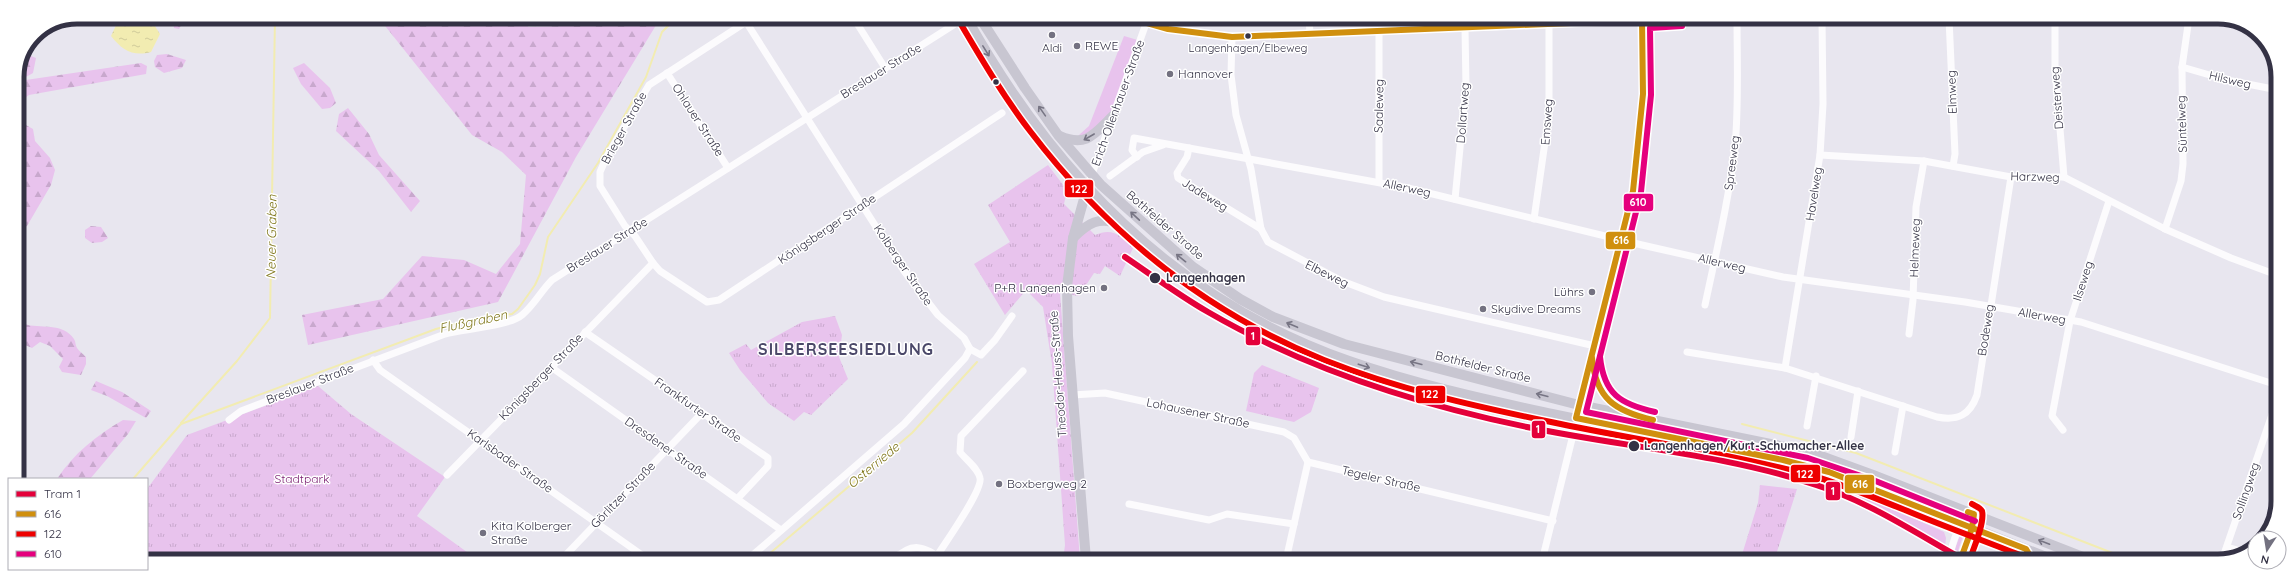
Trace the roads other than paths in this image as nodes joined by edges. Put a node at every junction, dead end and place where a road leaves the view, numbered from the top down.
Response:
1 (739, 24) edge
2 (748, 24) edge
3 (857, 24) edge
4 (956, 24) edge
5 (970, 24) edge
6 (984, 24) edge
7 (1146, 24) edge
8 (1156, 24) edge
9 (1309, 24) edge
10 (1425, 24) edge
11 (1564, 24) edge
12 (1642, 24) edge
13 (1737, 24) edge
14 (1822, 24) edge
15 (1949, 24) edge
16 (2055, 24) edge
17 (2188, 24) edge
18 (1549, 25) junction
19 (1465, 28) junction
20 (1425, 29) junction
21 (1379, 31) junction
22 (1310, 34) junction
23 (1232, 37) junction
24 (2182, 67) junction
25 (885, 68) junction
26 (667, 73) junction
27 (2271, 89) edge
28 (1002, 113) dead end
29 (1114, 115) junction
30 (807, 118) junction
31 (1058, 135) junction
32 (1165, 144) junction
33 (1189, 148) junction
34 (1820, 155) junction
35 (1137, 157) junction
36 (1248, 158) junction
37 (1924, 161) junction
38 (1953, 166) junction
39 (728, 168) junction
40 (1092, 175) junction
41 (1110, 176) dead end
42 (2011, 177) junction
43 (2064, 178) junction
44 (1378, 182) junction
45 (1087, 188) junction
46 (1455, 199) junction
47 (2108, 200) junction
48 (863, 205) junction
49 (1534, 219) junction
50 (1123, 225) junction
51 (1261, 229) junction
52 (2166, 229) junction
53 (630, 231) junction
54 (1073, 238) junction
55 (1621, 240) junction
56 (1714, 261) junction
57 (653, 263) junction
58 (2271, 273) edge
59 (1800, 280) junction
60 (1913, 295) junction
61 (1705, 306) dead end
62 (1990, 307) junction
63 (1012, 316) dead end
64 (2070, 321) junction
65 (585, 332) junction
66 (1909, 334) dead end
67 (1594, 346) junction
68 (970, 349) junction
69 (1687, 352) dead end
70 (1592, 356) junction
71 (373, 360) junction
72 (551, 367) junction
73 (1785, 368) junction
74 (1024, 370) dead end
75 (1816, 376) junction
76 (2271, 383) edge
77 (1858, 391) junction
78 (1072, 395) junction
79 (1579, 405) junction
80 (1903, 406) junction
81 (702, 413) junction
82 (1634, 416) junction
83 (1576, 418) junction
84 (2271, 418) edge
85 (229, 420) dead end
86 (1807, 426) dead end
87 (2063, 430) dead end
88 (1851, 437) dead end
89 (480, 440) junction
90 (667, 449) junction
91 (1895, 452) dead end
92 (1308, 462) junction
93 (447, 475) dead end
94 (738, 498) junction
95 (1129, 504) dead end
96 (1974, 514) junction
97 (1553, 521) junction
98 (596, 523) junction
99 (1294, 524) junction
100 (1961, 524) junction
101 (1972, 528) junction
102 (781, 530) junction
103 (2227, 547) junction
104 (2238, 550) edge
105 (2225, 553) edge
106 (567, 554) edge
107 (640, 554) edge
108 (754, 554) edge
109 (900, 554) edge
110 (934, 554) edge
111 (938, 554) edge
112 (1085, 554) edge
113 (1287, 554) edge
114 (1544, 554) edge
115 (1950, 554) edge
116 (1963, 554) edge
117 (2038, 554) edge
118 (2075, 554) edge

1 - 26 street, Brieger Straße
2 - 30 street, Kolberger Straße
3 - 25 street
4 - 25 street, Breslauer Straße
5 -> 45 main road, Bothfelder Straße
31 -> 6 main road, Bothfelder Straße
7 - 29 street, Erich-Ollenhauer-Straße
8 - 23 street
9 - 22 street
10 - 20 street
11 - 18 street
12 - 55 street
13 - 56 street, Spreeweg
14 - 34 street, Havelweg
15 - 38 street, Elmweg
16 - 43 street, Deisterweg
17 - 24 street, Süntelweg
18 - 19 street
18 - 49 street, Emsweg
19 - 20 street
19 - 46 street, Dollartweg
20 - 21 street
21 - 22 street
21 - 44 street, Saaleweg
22 - 23 street
23 - 36 street, Elbeweg
24 - 27 street, Hilsweg
24 - 52 street, Süntelweg
25 - 30 street, Breslauer Straße
26 - 39 street, Ohlauer Straße
26 - 53 street, Brieger Straße
28 - 48 street, Königsberger Straße
29 -> 31 main road
29 - 40 street, Erich-Ollenhauer-Straße
30 - 39 street, Breslauer Straße
30 - 48 street, Kolberger Straße
31 - 40 main road, Bothfelder Straße
32 - 33 street, Allerweg
32 - 35 street
32 - 35 street, Allerweg
33 - 36 street, Allerweg
33 - 51 street, Jadeweg
34 - 37 street, Harzweg
34 - 59 street, Havelweg
35 - 41 street
36 - 44 street, Allerweg
36 - 51 street, Elbeweg
37 - 38 street, Harzweg
37 - 60 street, Helmeweg
38 - 42 street, Harzweg
39 - 53 street, Breslauer Straße
40 - 45 street, Erich-Ollenhauer-Straße
79 -> 40 main road, Bothfelder Straße
42 - 43 street, Harzweg
42 - 62 street, Bodeweg
43 - 47 street, Harzweg
44 - 46 street, Allerweg
45 - 50 main road, Bothfelder Straße
45 - 54 main road, Theodor-Heuss-Straße
46 - 49 street, Allerweg
47 - 52 street, Harzweg
47 - 64 street, Ilseweg
48 - 57 street, Königsberger Straße
48 - 68 street, Kolberger Straße
49 - 55 street, Allerweg
50 - 54 main road
50 -> 83 main road, Bothfelder Straße
51 - 67 street, Elbeweg
52 - 58 street, Harzweg
53 - 57 street, Königsberger Straße
53 - 71 street, Breslauer Straße
54 - 78 main road, Theodor-Heuss-Straße
55 - 56 street, Allerweg
55 - 67 street
56 - 59 street, Allerweg
56 - 61 street, Spreeweg
57 - 65 street, Königsberger Straße
59 - 60 street, Allerweg
59 - 73 street, Havelweg
60 - 62 street, Allerweg
60 - 66 street, Helmeweg
62 - 64 street, Allerweg
62 - 80 street, Bodeweg
63 - 68 street
64 - 76 street, Allerweg
64 - 87 street, Ilseweg
65 - 72 street, Königsberger Straße
65 - 81 street, Frankfurter Straße
67 - 70 street
68 - 102 street
69 - 73 street, Bodeweg
70 - 79 street
70 - 82 street
71 - 85 street, Breslauer Straße
71 - 89 street, Karlsbader Straße
72 - 89 street, Königsberger Straße
72 - 90 street, Dresdener Straße
73 - 75 street, Bodeweg
74 - 111 street
75 - 77 street, Bodeweg
75 - 86 street
77 - 80 street, Bodeweg
77 - 88 street
78 - 92 street, Lohausener Straße
78 - 112 main road, Theodor-Heuss-Straße
79 - 82 main road, Bothfelder Straße
79 - 83 street
80 - 91 street
81 - 90 street, Görlitzer Straße
81 - 94 street, Frankfurter Straße
82 - 96 main road, Bothfelder Straße
83 - 97 street
83 - 100 main road, Bothfelder Straße
84 - 103 street, Sollingweg
89 - 93 street, Königsberger Straße
89 - 98 street, Karlsbader Straße
90 - 94 street, Dresdener Straße
90 - 98 street, Görlitzer Straße
92 - 97 street, Tegeler Straße
92 - 99 street
94 - 102 street, Dresdener Straße
95 - 99 street
96 - 100 street
96 - 101 street
118 -> 96 main road, Bothfelder Straße
97 - 114 street
98 - 106 street, Görlitzer Straße
98 - 107 street, Karlsbader Straße
99 - 113 street
100 - 101 main road, Bothfelder Straße
100 - 115 street
101 - 116 street
101 - 117 main road, Bothfelder Straße
102 - 108 street
103 - 104 street
103 - 105 street, Sollingweg
109 - 110 street

